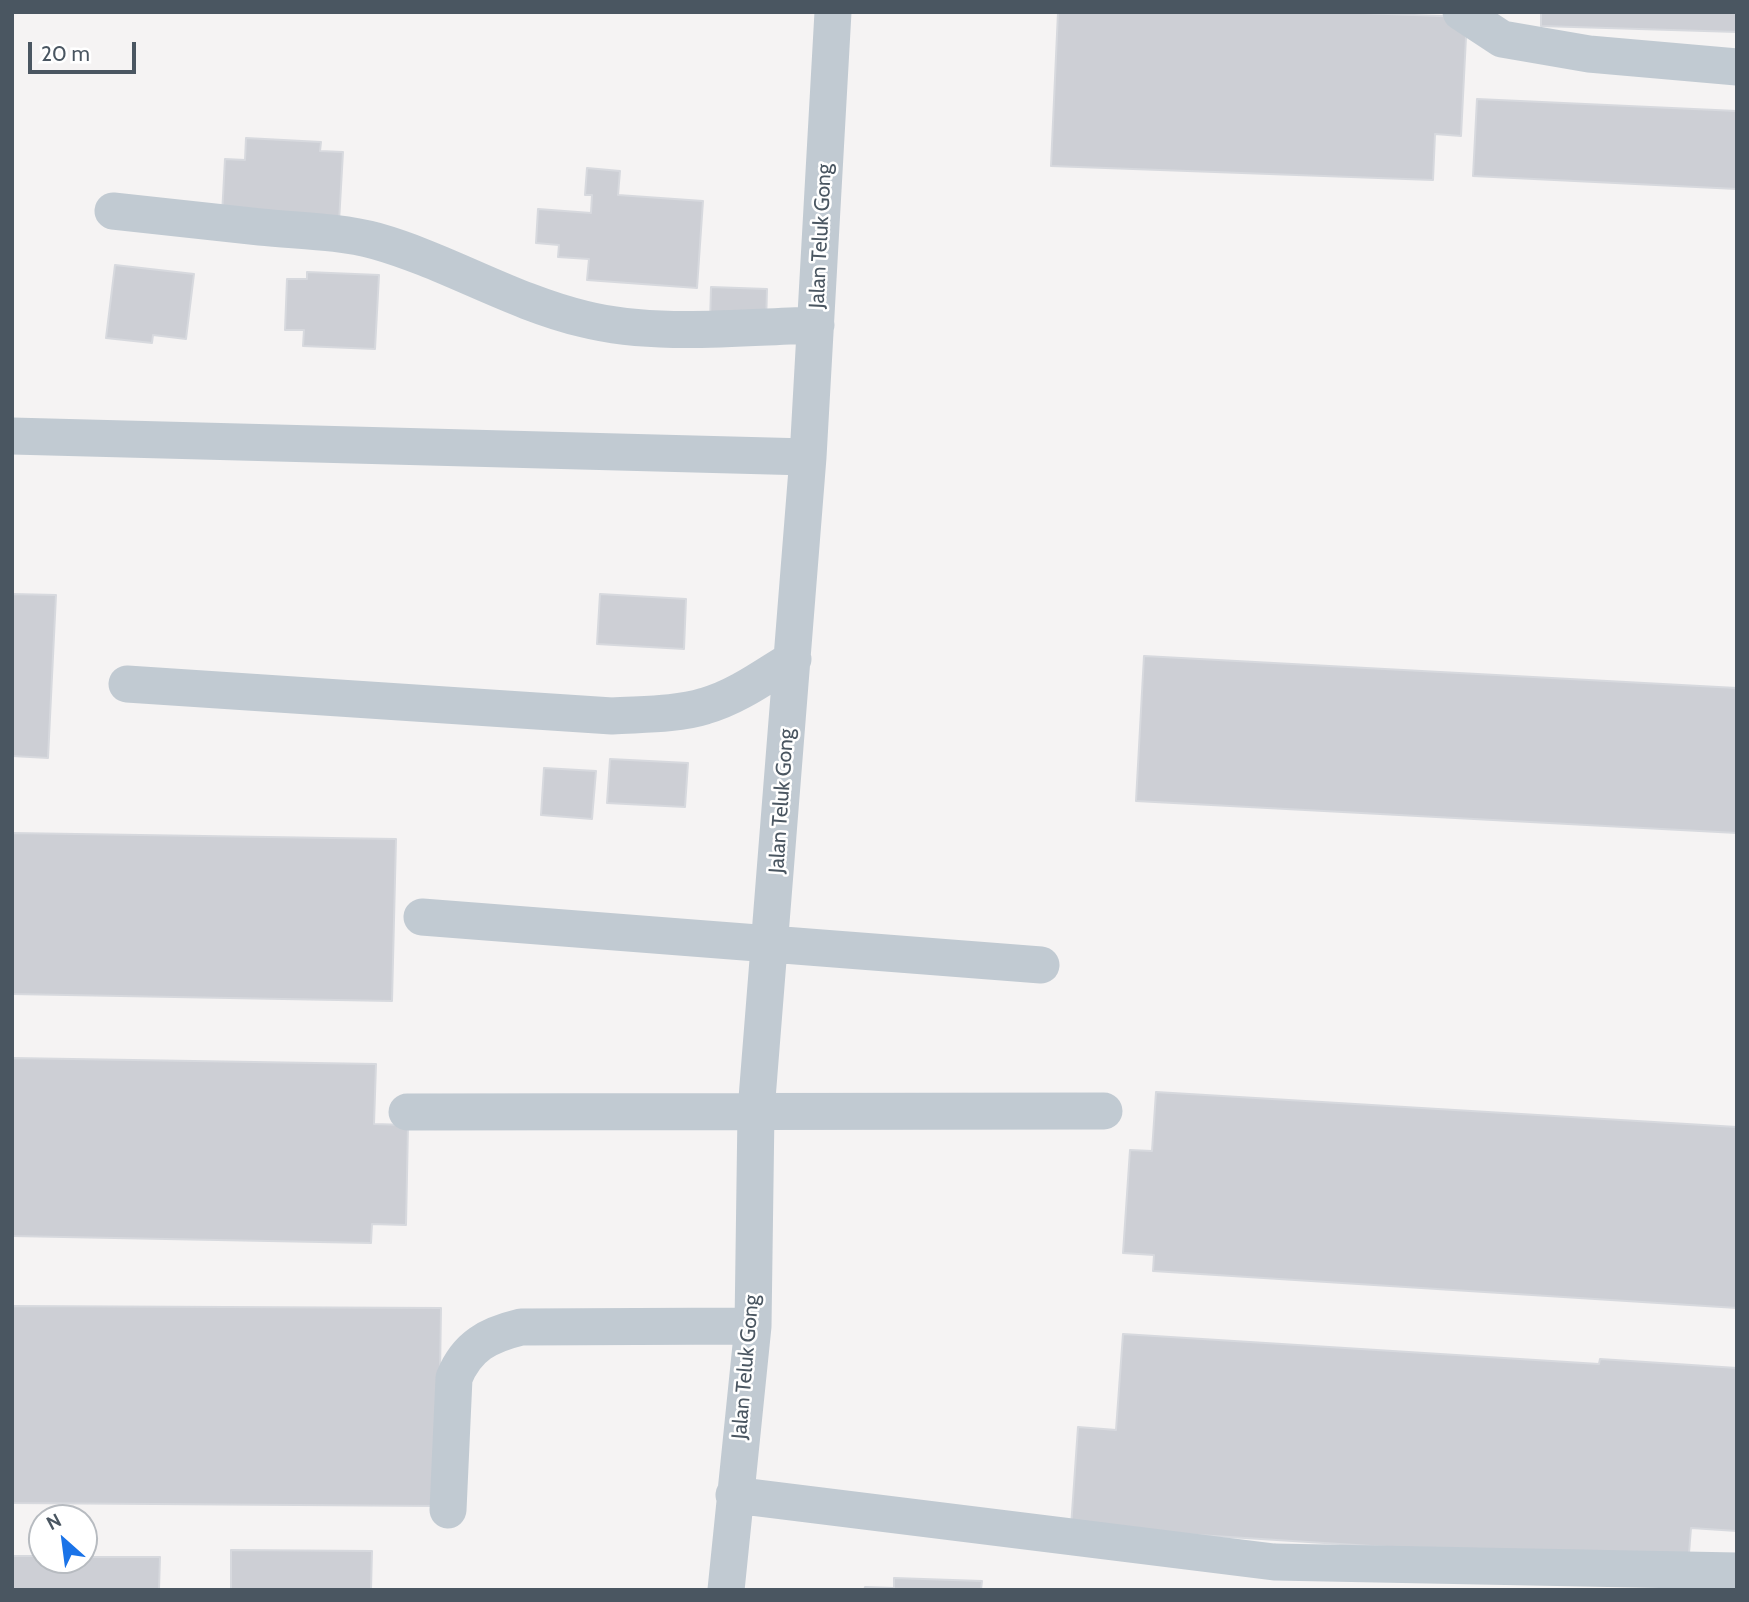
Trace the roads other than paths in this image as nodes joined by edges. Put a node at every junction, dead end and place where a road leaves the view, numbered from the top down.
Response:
1 (833, 12) edge
2 (1461, 12) edge
3 (1737, 67) edge
4 (113, 211) dead end
5 (816, 325) junction
6 (12, 436) edge
7 (808, 457) junction
8 (793, 659) junction
9 (127, 684) dead end
10 (422, 917) dead end
11 (771, 944) junction
12 (1041, 965) dead end
13 (756, 1111) junction
14 (1104, 1111) dead end
15 (407, 1112) dead end
16 (752, 1326) junction
17 (734, 1495) junction
18 (448, 1510) dead end
19 (1737, 1571) edge
20 (726, 1590) edge

1 - 5 street, Jalan Teluk Gong
2 - 3 street
4 - 5 street
5 - 7 street, Jalan Teluk Gong
6 - 7 street
7 - 8 street, Jalan Teluk Gong
8 - 9 street
8 - 11 street, Jalan Teluk Gong
10 - 11 street
11 - 12 street
11 - 13 street, Jalan Teluk Gong
13 - 14 street
13 - 15 street
13 - 16 street, Jalan Teluk Gong
16 - 17 street, Jalan Teluk Gong
16 - 18 street
17 - 19 street
17 - 20 street, Jalan Teluk Gong

